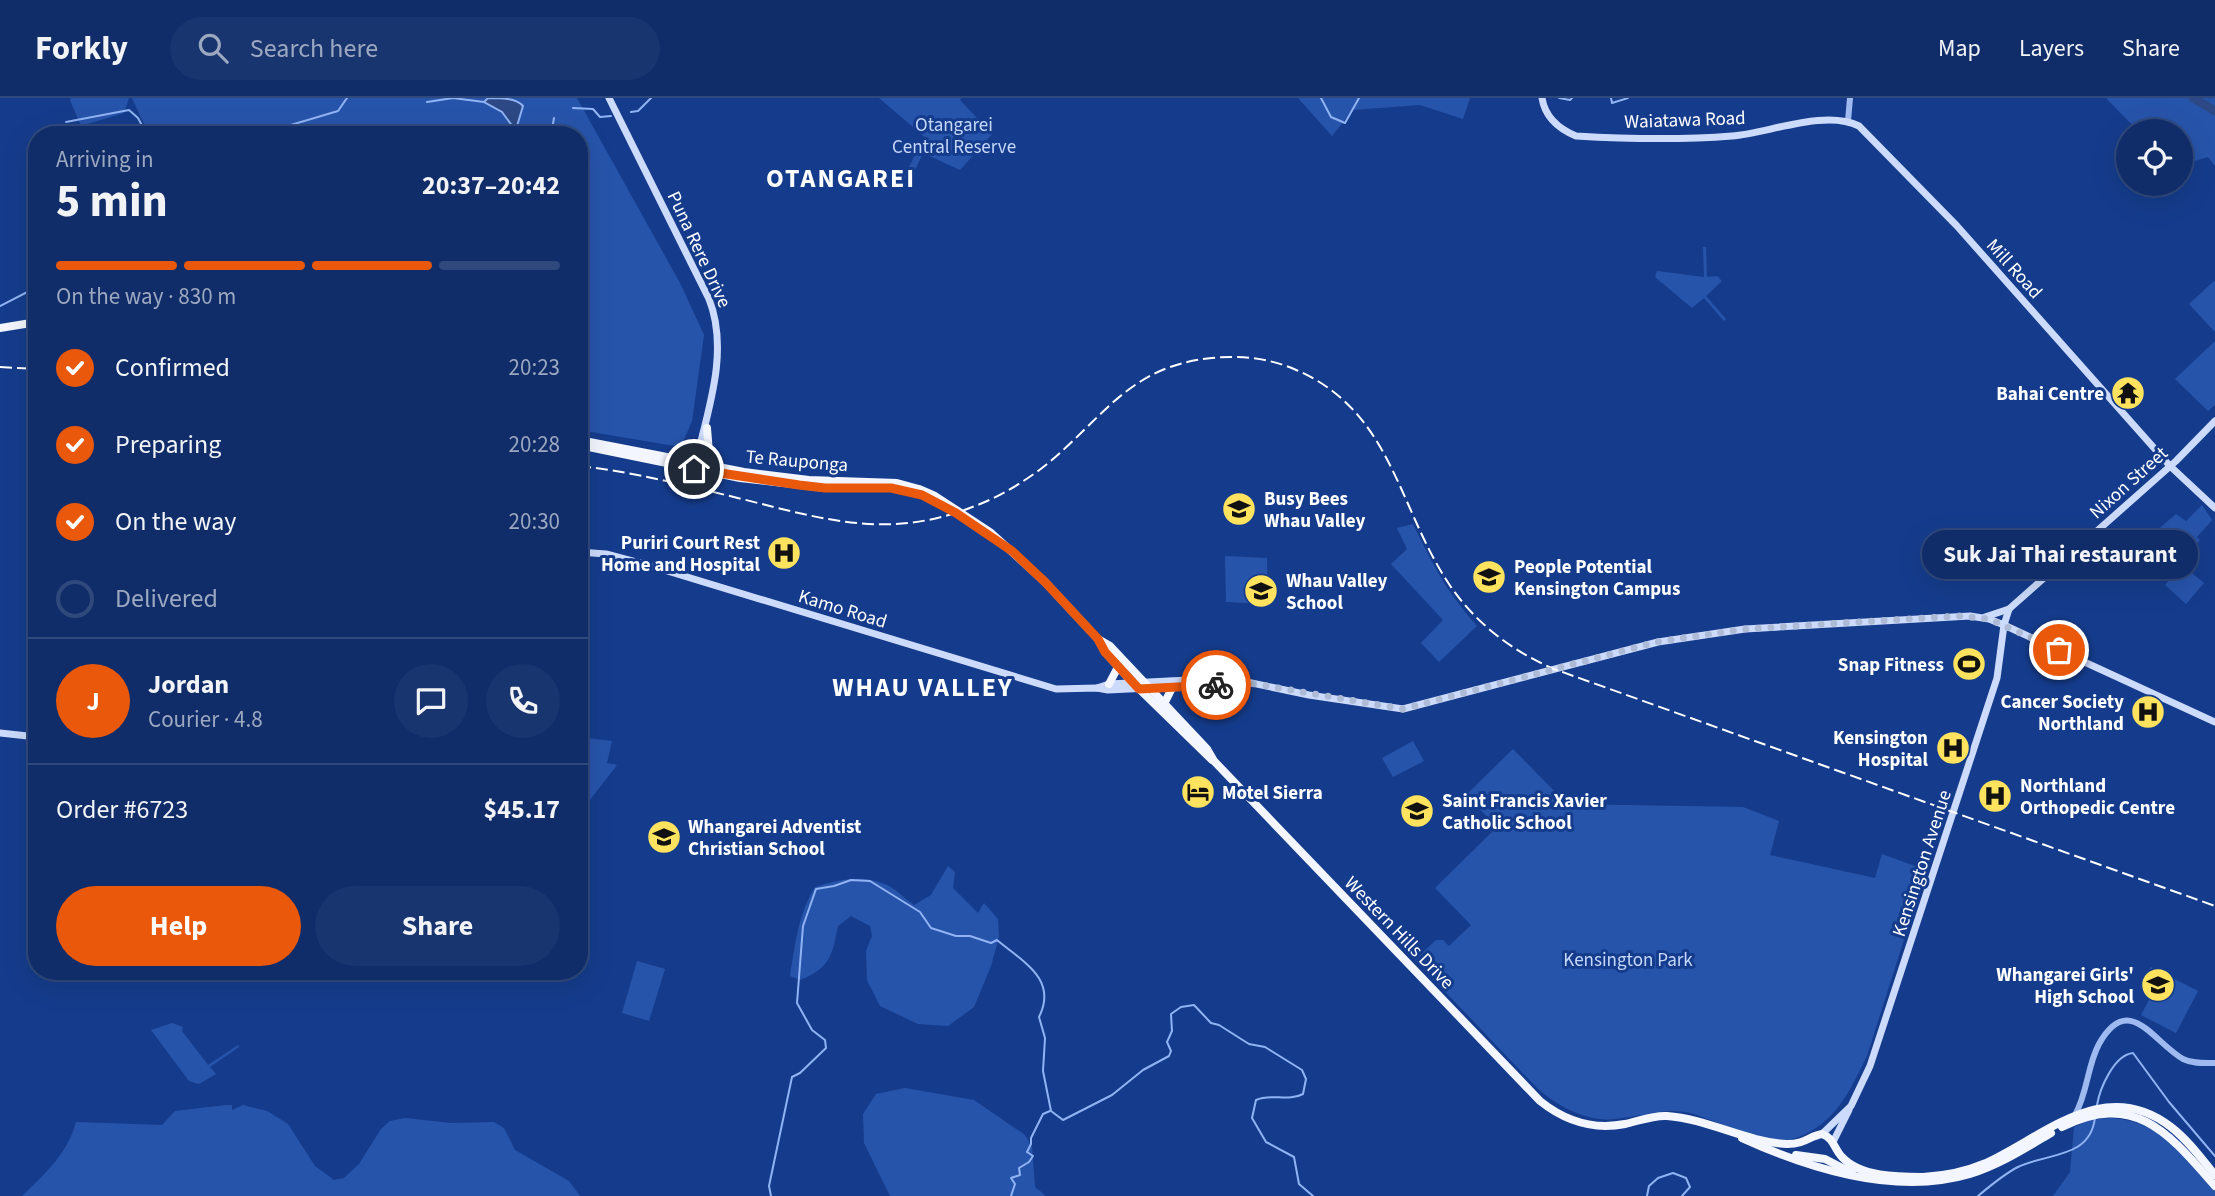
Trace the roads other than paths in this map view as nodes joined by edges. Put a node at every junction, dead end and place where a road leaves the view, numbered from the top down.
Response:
1 (609, 98) edge
2 (1542, 98) edge
3 (1850, 98) edge
4 (1848, 121) junction
5 (28, 323) edge
6 (0, 328) edge
7 (2215, 421) edge
8 (707, 426) junction
9 (588, 442) edge
10 (2152, 445) junction
11 (588, 447) edge
12 (699, 449) junction
13 (2183, 453) junction
14 (667, 457) junction
15 (698, 466) junction
16 (2170, 466) junction
17 (718, 467) junction
18 (2215, 508) edge
19 (998, 540) junction
20 (588, 552) edge
21 (2009, 609) junction
22 (1984, 618) junction
23 (2004, 625) junction
24 (1098, 639) junction
25 (1118, 667) junction
26 (1238, 682) junction
27 (1109, 684) junction
28 (1142, 686) junction
29 (1097, 688) junction
30 (1172, 688) junction
31 (1164, 704) junction
32 (2215, 722) edge
33 (0, 733) edge
34 (28, 736) edge
35 (1214, 761) junction
36 (2215, 1063) edge
37 (2083, 1100) junction
38 (1851, 1105) junction
39 (2105, 1111) junction
40 (2092, 1112) junction
41 (2075, 1115) junction
42 (1733, 1133) junction
43 (1822, 1134) junction
44 (1810, 1140) junction
45 (1833, 1144) junction
46 (1786, 1155) junction
47 (1813, 1156) junction
48 (1825, 1159) junction
49 (2215, 1175) edge
50 (1864, 1179) junction
51 (2215, 1186) edge

1 - 8 main road, Puna Rere Drive
2 - 4 main road, Waiatawa Road
3 - 4 street
4 - 10 main road, Mill Road
5 - 6 highway
7 - 13 main road, Nixon Street
8 - 12 main road, Puna Rere Drive
8 - 15 main road, Puna Rere Drive
8 - 17 highway
9 - 14 highway, Te Rauponga
10 - 13 main road
10 - 16 main road, Mill Road
11 - 15 highway, Te Rauponga
12 - 14 highway
12 - 15 main road, Puna Rere Drive
13 - 16 main road, Nixon Street
14 - 15 highway, Te Rauponga
15 - 17 highway, Te Rauponga
15 - 19 highway, Te Rauponga
16 - 18 main road, Mill Road
16 - 21 main road, Nixon Street
17 - 19 highway, Te Rauponga
19 - 24 highway, Te Rauponga
20 - 29 main road, Kamo Road
21 - 22 main road
21 - 23 main road
22 - 23 main road, Kamo Road
22 - 26 main road, Kamo Road
23 - 32 main road, Kamo Road
23 - 38 main road, Kensington Avenue
24 - 25 highway, Te Rauponga
24 - 28 highway, Western Hills Drive
25 - 27 highway
25 - 28 highway, Te Rauponga
26 - 28 main road, Kamo Road
26 - 30 main road, Kamo Road
27 - 28 main road, Kamo Road
27 - 29 main road, Kamo Road
28 - 29 main road, Kamo Road
28 - 30 main road, Kamo Road
28 - 31 highway, Western Hills Drive
28 - 35 highway, Te Rauponga
30 - 31 highway
31 - 35 highway, Western Hills Drive
33 - 34 main road
35 - 42 highway, Western Hills Drive
36 - 37 street
37 - 40 street
37 - 41 street
38 - 43 main road, Kensington Avenue
38 - 45 main road, Kensington Avenue
39 - 40 highway, Western Hills Drive
39 - 49 highway, Western Hills Drive
39 - 51 highway, Western Hills Drive
40 - 41 highway, Western Hills Drive
40 - 50 highway, Western Hills Drive
41 - 45 highway, Western Hills Drive
42 - 44 highway, Western Hills Drive
42 - 46 highway, Western Hills Drive
43 - 44 highway
43 - 45 highway
44 - 47 highway
45 - 48 highway
46 - 47 highway
46 - 50 highway, Western Hills Drive
47 - 48 highway
48 - 50 highway

